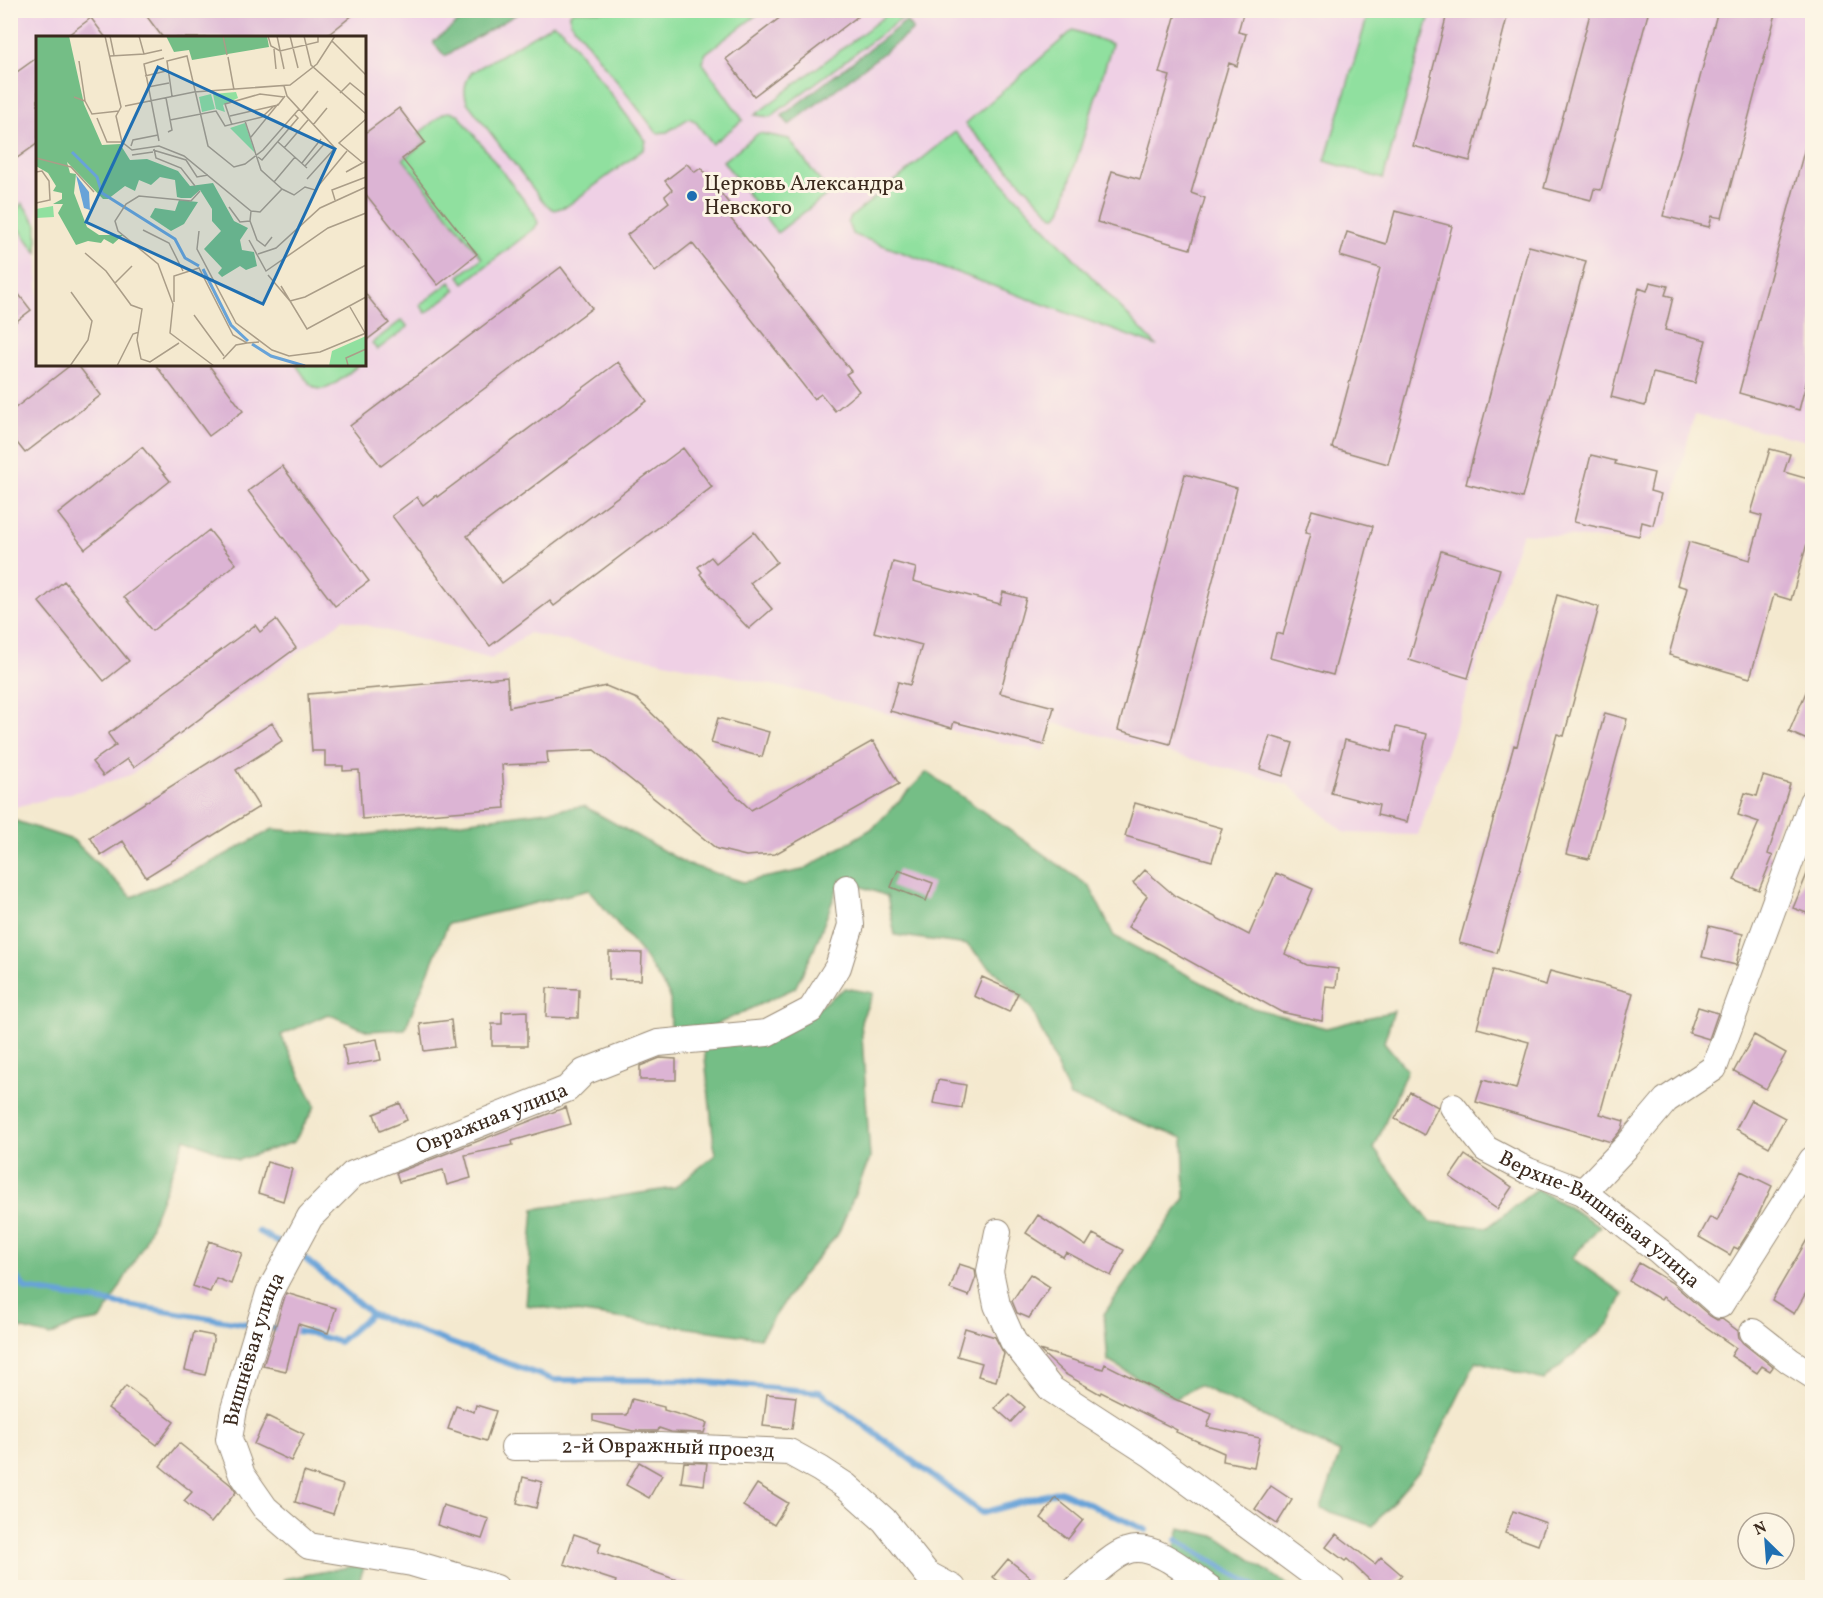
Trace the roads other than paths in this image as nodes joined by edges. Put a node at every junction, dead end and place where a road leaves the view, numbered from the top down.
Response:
1 (1812, 802) edge
2 (847, 888) dead end
3 (1453, 1107) dead end
4 (1812, 1160) edge
5 (353, 1174) joint
6 (1583, 1192) junction
7 (998, 1232) dead end
8 (1753, 1332) dead end
9 (1812, 1375) edge
10 (514, 1447) dead end
11 (496, 1587) edge
12 (952, 1587) edge
13 (1077, 1587) edge
14 (1209, 1587) edge
15 (1332, 1587) edge

1 - 6 street
2 - 5 street, Овражная улица
3 - 6 street, Верхне-Вишнёвая улица
4 - 6 street, Верхне-Вишнёвая улица
5 - 11 street, Вишнёвая улица
7 - 15 street
8 - 9 street
10 - 12 street, 2-й Овражный проезд
13 - 14 street

